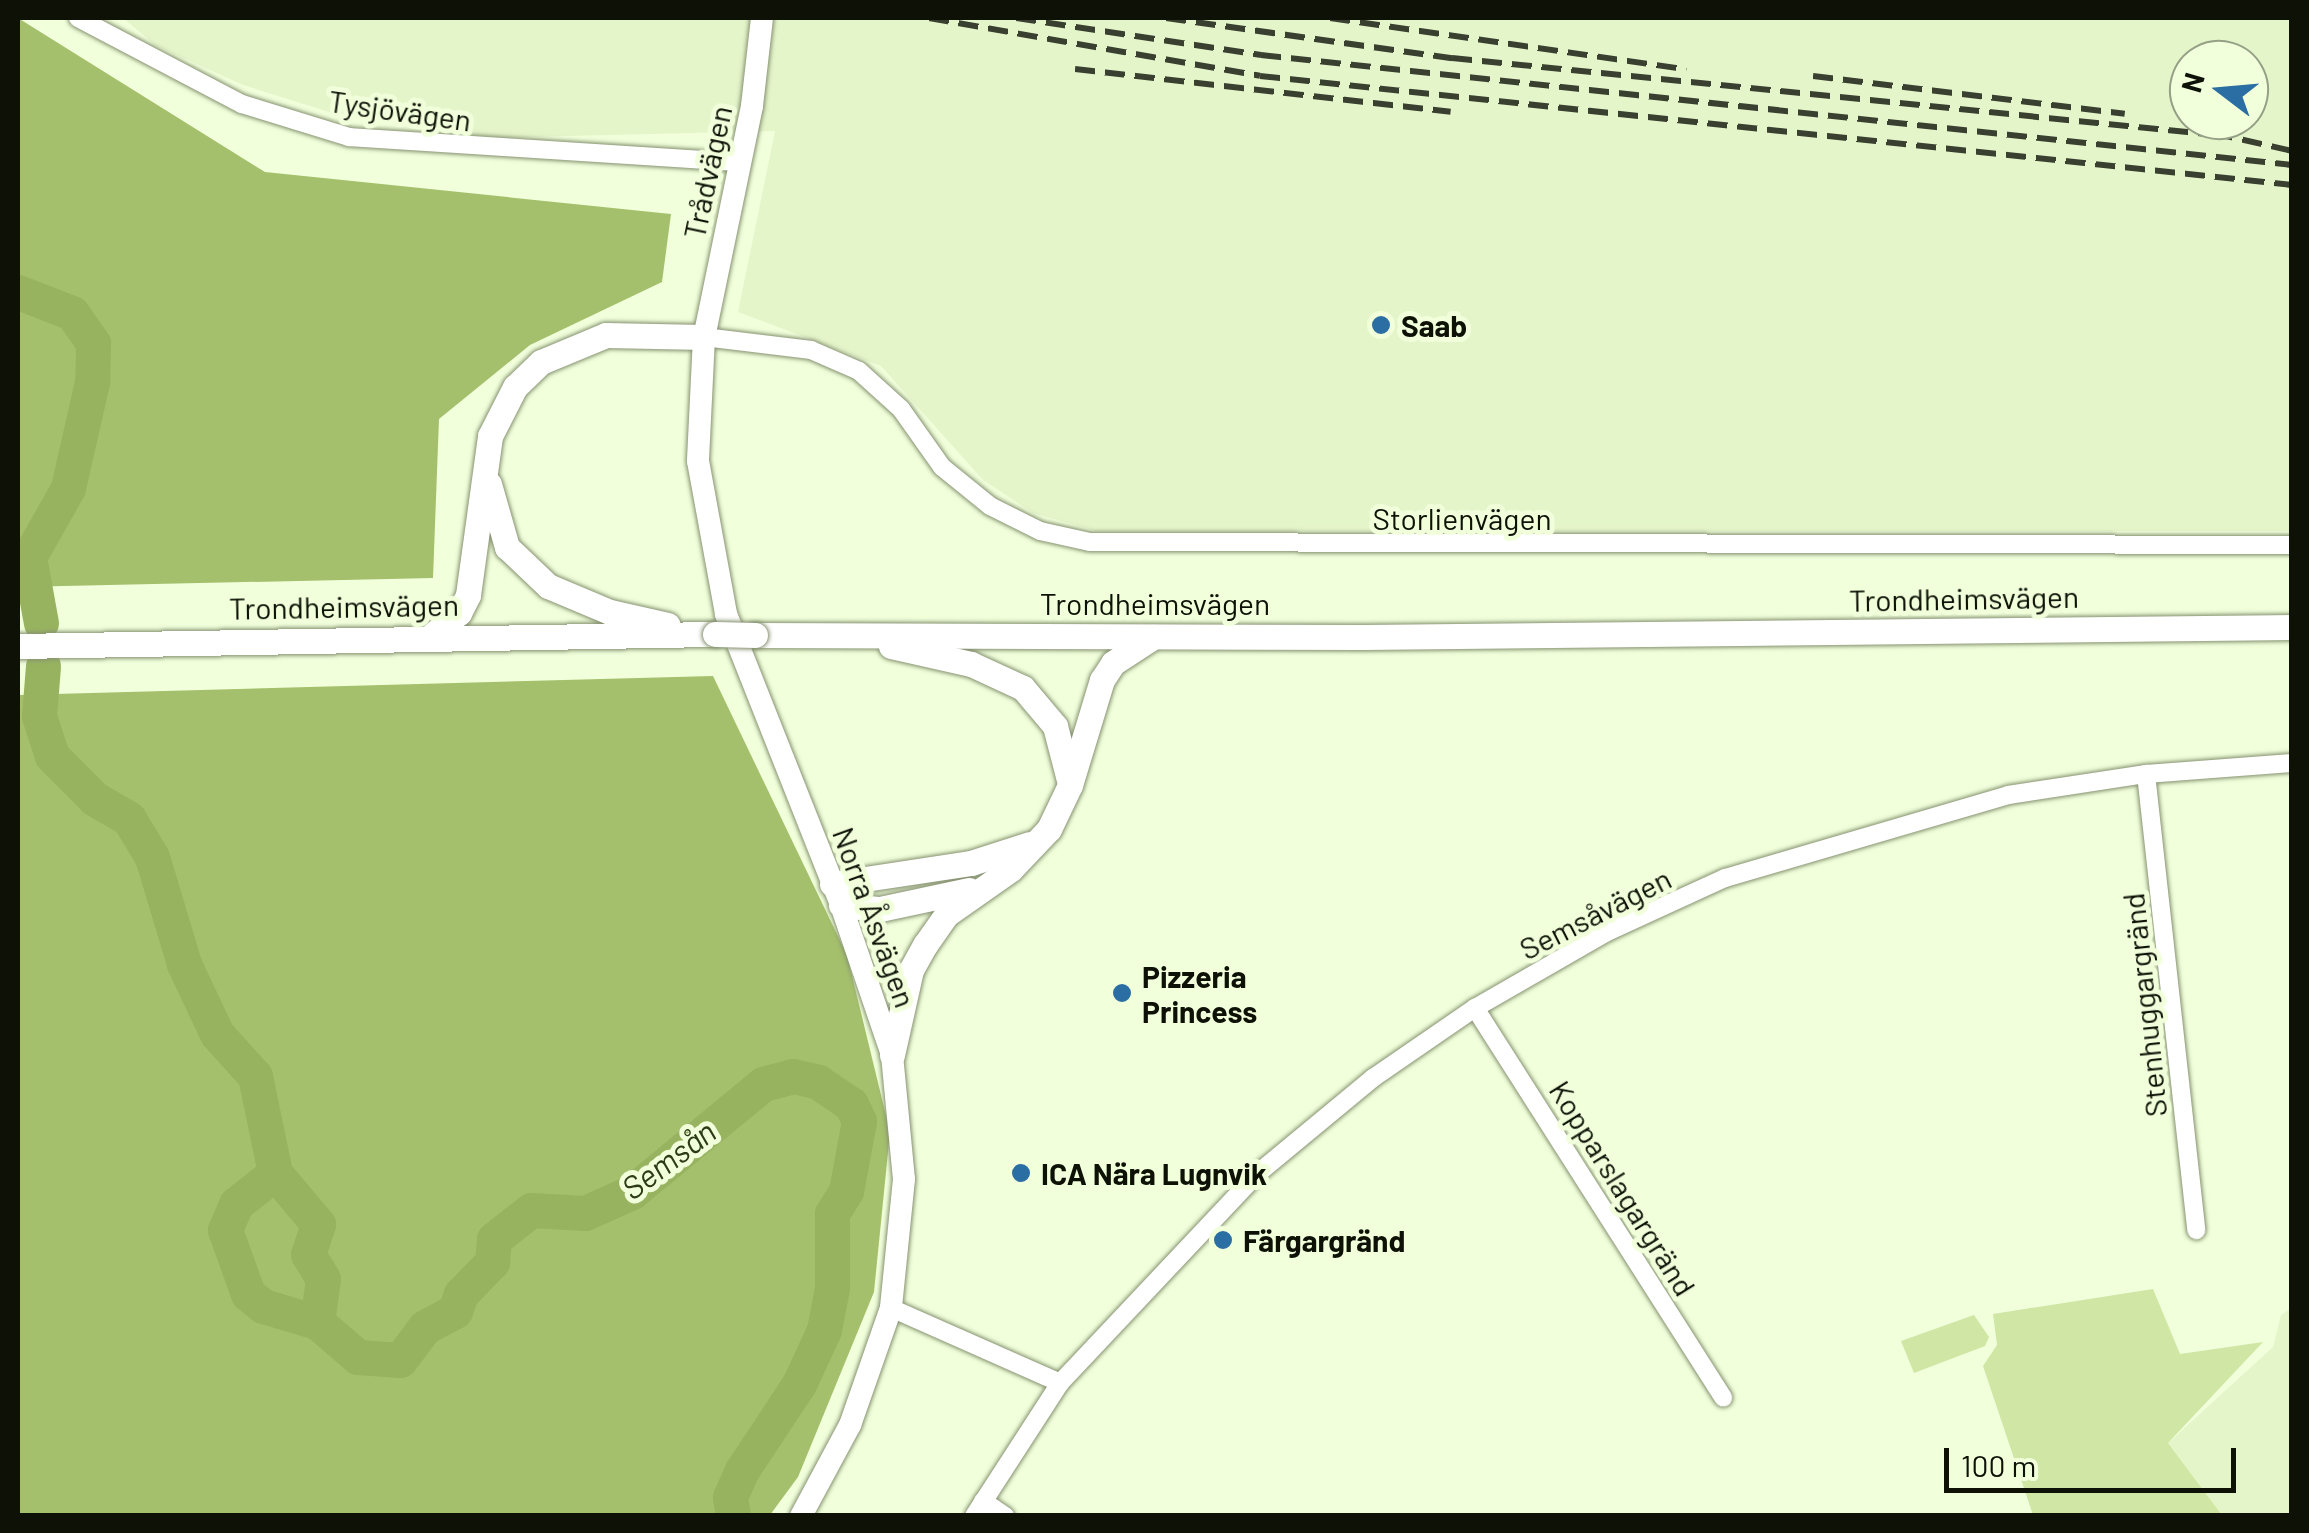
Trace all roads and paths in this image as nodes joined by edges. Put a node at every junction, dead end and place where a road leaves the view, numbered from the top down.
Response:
1 (78, 18) edge
2 (762, 18) edge
3 (740, 162) junction
4 (704, 337) junction
5 (485, 459) junction
6 (2292, 545) edge
7 (2292, 627) edge
8 (715, 634) junction
9 (1156, 635) junction
10 (849, 636) junction
11 (430, 637) junction
12 (18, 646) edge
13 (749, 646) junction
14 (2292, 763) edge
15 (2146, 774) junction
16 (1070, 785) junction
17 (1034, 842) junction
18 (984, 886) junction
19 (837, 894) junction
20 (1475, 1008) junction
21 (892, 1055) junction
22 (2196, 1230) dead end
23 (891, 1308) junction
24 (1060, 1383) junction
25 (1723, 1398) dead end
26 (979, 1508) edge
27 (801, 1516) edge
28 (1005, 1516) edge

1 - 3 street, Tysjövägen
2 - 3 street, Trådvägen
3 - 4 street, Trådvägen
4 - 5 main road
4 - 6 street, Storlienvägen
4 - 13 street, Norra Åsvägen
5 - 8 main road
5 - 11 main road
7 - 9 main road, Trondheimsvägen
8 - 11 main road, Trondheimsvägen
8 - 13 main road, Trondheimsvägen, bridge
9 - 10 main road, Trondheimsvägen
9 - 16 main road
10 - 13 main road, Trondheimsvägen
10 - 16 main road
11 - 12 main road, Trondheimsvägen
13 - 19 street, Norra Åsvägen
14 - 15 street, Semsåvägen
15 - 20 street, Semsåvägen
15 - 22 street, Stenhuggargränd
16 - 17 main road
17 - 18 main road
17 - 19 main road
18 - 19 main road
18 - 21 main road
19 - 21 street, Norra Åsvägen
20 - 24 street, Semsåvägen
20 - 25 street, Kopparslagargränd
21 - 23 street, Norra Åsvägen
23 - 24 street
23 - 27 street, Norra Åsvägen
24 - 26 street, Semsåvägen
26 - 28 street

